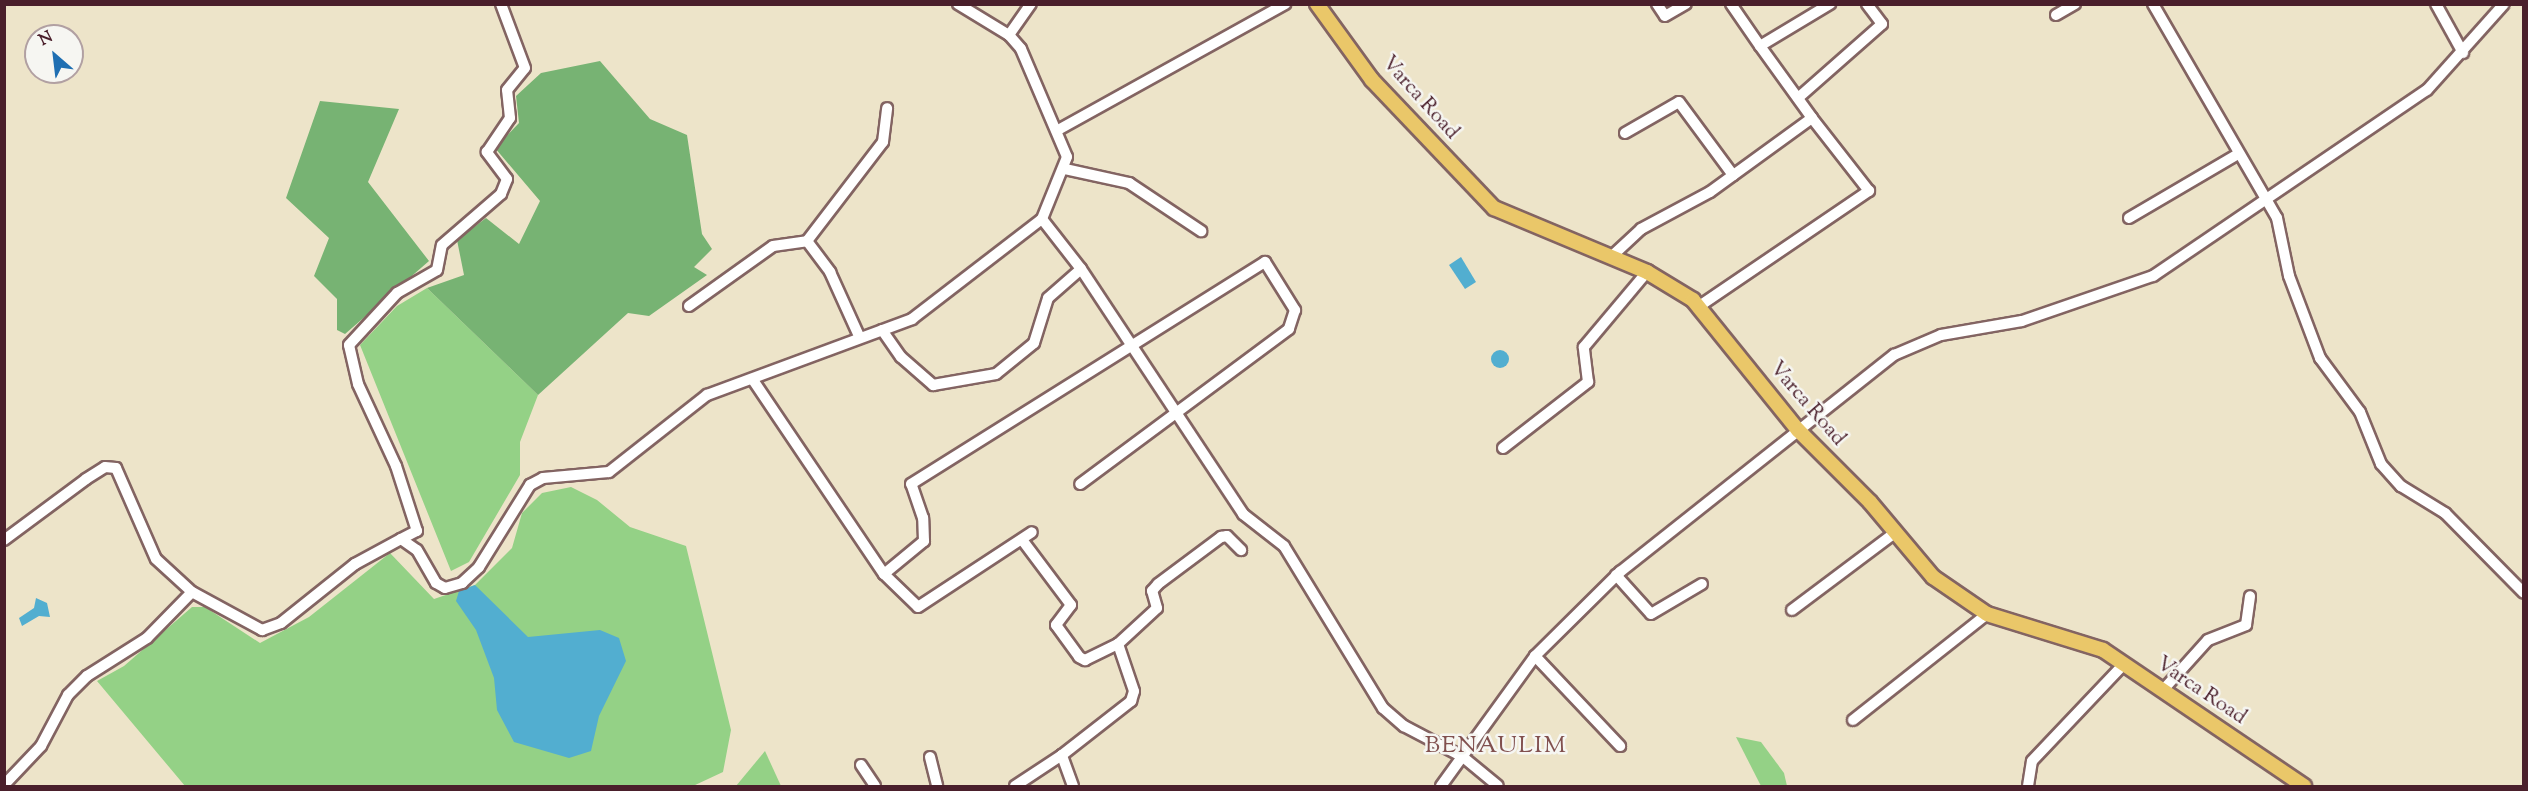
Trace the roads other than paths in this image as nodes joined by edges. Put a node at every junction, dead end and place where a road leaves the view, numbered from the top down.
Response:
1 (501, 4) edge
2 (958, 4) edge
3 (1031, 4) edge
4 (1284, 4) edge
5 (1317, 4) edge
6 (1657, 4) edge
7 (1686, 4) edge
8 (1731, 4) edge
9 (1830, 4) edge
10 (1867, 4) edge
11 (2075, 4) edge
12 (2153, 4) edge
13 (2436, 4) edge
14 (2504, 4) edge
15 (2056, 15) dead end
16 (1010, 35) junction
17 (1760, 46) junction
18 (2463, 53) junction
19 (1798, 99) junction
20 (887, 108) dead end
21 (1812, 118) junction
22 (1058, 130) junction
23 (1625, 133) dead end
24 (2238, 154) junction
25 (1065, 169) junction
26 (1733, 175) junction
27 (2264, 200) junction
28 (2129, 218) dead end
29 (1042, 219) junction
30 (1201, 231) dead end
31 (807, 242) junction
32 (1611, 257) junction
33 (1081, 269) junction
34 (1647, 272) junction
35 (689, 306) dead end
36 (1698, 307) junction
37 (882, 330) junction
38 (860, 338) junction
39 (1134, 348) junction
40 (753, 380) junction
41 (1178, 414) junction
42 (1798, 430) junction
43 (1503, 448) dead end
44 (1080, 484) dead end
45 (1032, 532) dead end
46 (1896, 532) junction
47 (401, 539) junction
48 (4, 540) edge
49 (1023, 541) junction
50 (1241, 550) dead end
51 (884, 574) junction
52 (1616, 575) junction
53 (1702, 584) dead end
54 (192, 592) junction
55 (2523, 593) edge
56 (2250, 596) dead end
57 (1792, 610) dead end
58 (1987, 614) junction
59 (1118, 644) junction
60 (1535, 656) junction
61 (2124, 664) junction
62 (2163, 690) junction
63 (1853, 720) dead end
64 (1620, 746) dead end
65 (1062, 755) junction
66 (930, 757) dead end
67 (1463, 757) junction
68 (861, 765) dead end
69 (4, 785) edge
70 (875, 786) edge
71 (937, 786) edge
72 (1015, 786) edge
73 (1073, 786) edge
74 (1441, 786) edge
75 (1498, 786) edge
76 (2028, 786) edge
77 (2304, 786) edge

1 - 47 street
2 - 16 street
3 - 16 street
4 - 22 street
5 - 32 main road, Varca Road
6 - 7 street
8 - 17 street
9 - 17 street
10 - 19 street
11 - 15 street
12 - 24 street
13 - 18 street
14 - 18 street
16 - 22 street
17 - 19 street
18 - 27 street
19 - 21 street
20 - 31 street
21 - 26 street
21 - 36 street
22 - 25 street
23 - 26 street
24 - 27 street
24 - 28 street
25 - 29 street
25 - 30 street
26 - 32 street
27 - 42 street
27 - 55 street
29 - 33 street
29 - 37 street
31 - 35 street
31 - 38 street
32 - 34 main road, Varca Road
33 - 37 street
33 - 39 street
34 - 36 main road, Varca Road
34 - 43 street
36 - 42 main road, Varca Road
37 - 38 street
38 - 40 street
39 - 41 street
39 - 41 street
39 - 51 street
40 - 47 street
40 - 51 street
41 - 44 street
41 - 67 street
42 - 46 main road, Varca Road
42 - 52 street
45 - 49 street
46 - 57 street
46 - 58 main road, Varca Road
47 - 54 street
48 - 54 street
49 - 51 street
49 - 59 street
50 - 59 street
52 - 53 street
52 - 60 street
54 - 69 street
56 - 62 street
58 - 61 main road, Varca Road
58 - 63 street
59 - 65 street
60 - 64 street
60 - 67 street
61 - 62 main road, Varca Road
61 - 76 street
62 - 77 main road, Varca Road
65 - 72 street
65 - 73 street
66 - 71 street
67 - 74 street
67 - 75 street
68 - 70 street

